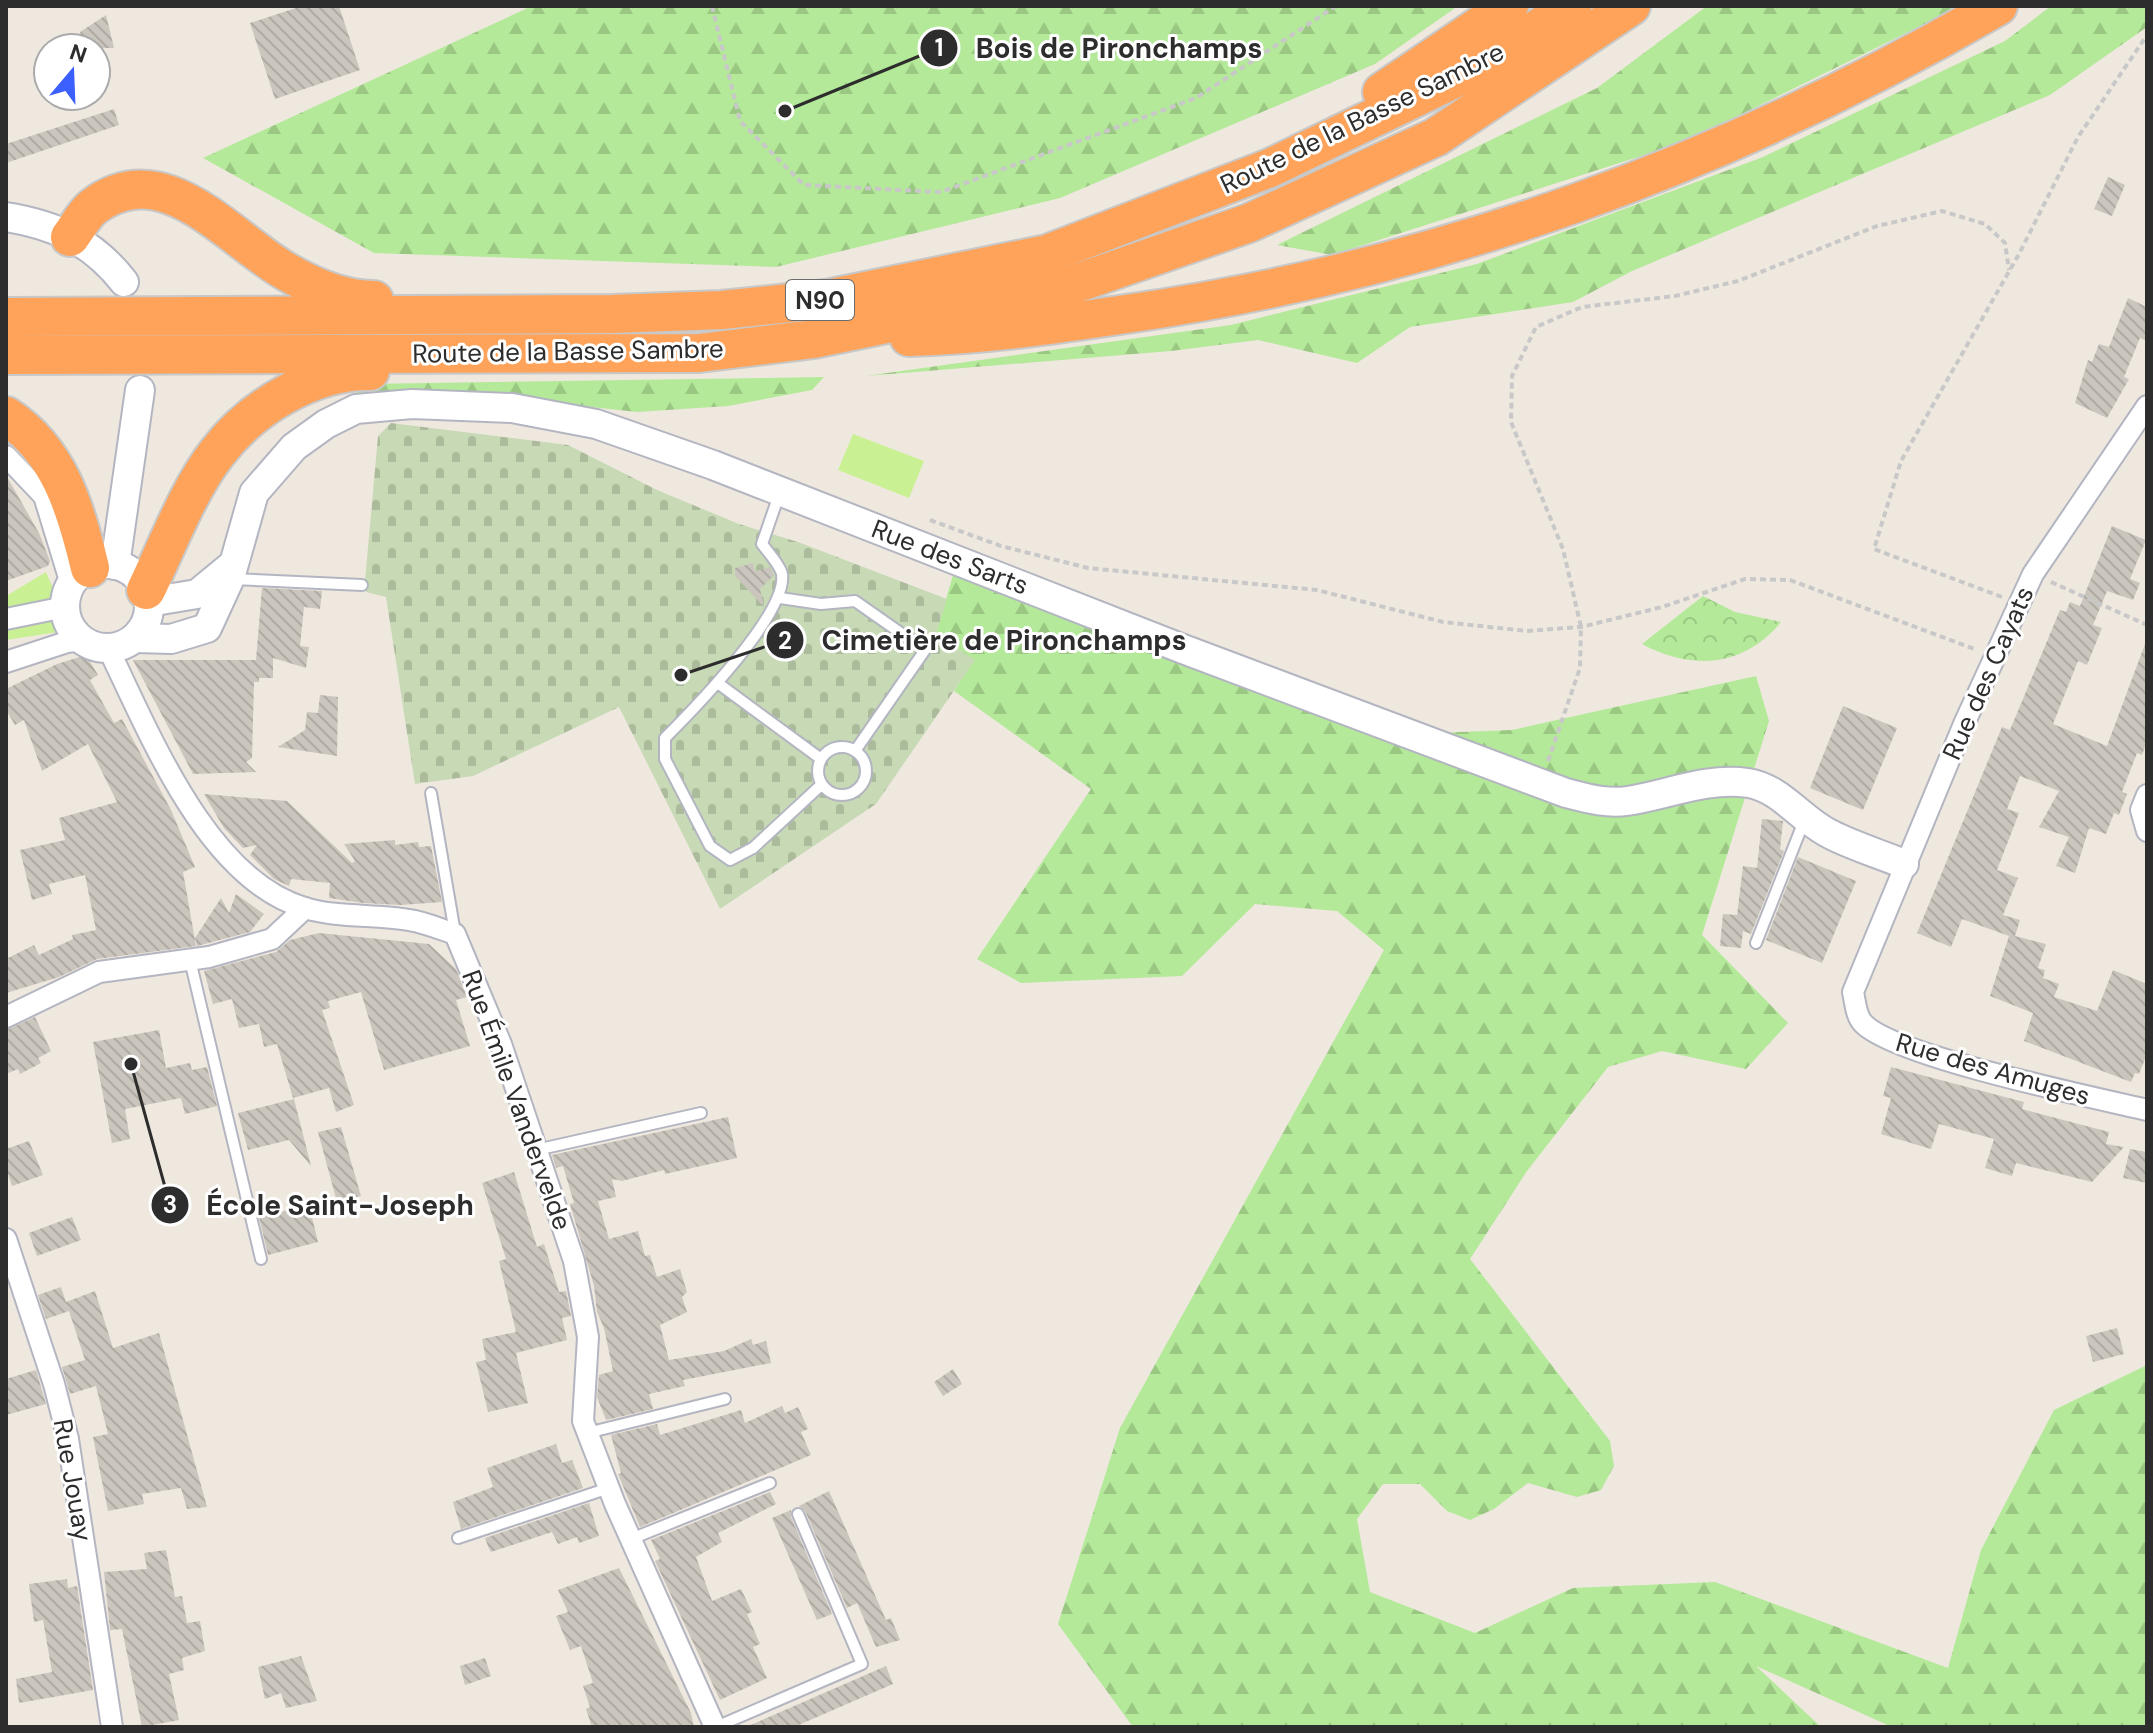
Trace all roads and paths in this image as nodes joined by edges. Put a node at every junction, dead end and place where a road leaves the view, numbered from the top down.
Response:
1 (712, 6) edge
2 (1336, 6) edge
3 (1509, 6) edge
4 (1572, 6) edge
5 (1631, 6) edge
6 (1998, 6) edge
7 (2147, 35) edge
8 (1270, 168) junction
9 (6, 217) edge
10 (70, 237) junction
11 (2009, 270) junction
12 (124, 282) dead end
13 (612, 314) junction
14 (6, 317) edge
15 (814, 339) junction
16 (699, 353) junction
17 (6, 355) edge
18 (140, 390) dead end
19 (2147, 406) edge
20 (6, 416) edge
21 (6, 456) edge
22 (781, 491) junction
23 (927, 519) dead end
24 (230, 572) junction
25 (2033, 574) junction
26 (85, 581) junction
27 (362, 585) dead end
28 (148, 596) junction
29 (780, 598) junction
30 (2020, 603) junction
31 (6, 619) edge
32 (2147, 625) edge
33 (1581, 627) junction
34 (135, 638) junction
35 (96, 644) junction
36 (1995, 657) junction
37 (6, 662) edge
38 (719, 684) junction
39 (855, 751) junction
40 (821, 759) junction
41 (1539, 783) junction
42 (820, 786) junction
43 (431, 793) dead end
44 (2147, 795) edge
45 (1805, 819) junction
46 (2147, 831) edge
47 (1904, 864) junction
48 (305, 908) junction
49 (455, 934) junction
50 (1756, 943) dead end
51 (1864, 959) joint
52 (190, 960) junction
53 (6, 1017) edge
54 (2147, 1110) edge
55 (701, 1113) dead end
56 (536, 1150) junction
57 (6, 1239) edge
58 (261, 1259) dead end
59 (725, 1399) dead end
60 (587, 1433) junction
61 (770, 1483) dead end
62 (609, 1488) junction
63 (798, 1514) dead end
64 (458, 1538) dead end
65 (631, 1539) junction
66 (112, 1727) edge
67 (715, 1727) edge

1 - 2 path
3 - 8 highway
4 - 8 highway, Route de la Basse Sambre / N90
5 - 15 highway, Route de la Basse Sambre / N90
6 - 15 highway
7 - 11 path
8 - 13 highway, Route de la Basse Sambre / N90
9 - 10 street
10 - 12 street
10 - 13 highway
11 - 30 path
11 - 33 path
13 - 14 highway, Route de la Basse Sambre / N90
15 - 16 highway, Route de la Basse Sambre / N90
16 - 17 highway, Route de la Basse Sambre / N90
16 - 28 highway
18 - 26 street
19 - 25 street, Rue des Cayats
20 - 26 highway
21 - 26 street
22 - 24 street, Rue des Sarts
22 - 29 lane
22 - 41 street, Rue des Sarts
23 - 33 path
24 - 27 lane
24 - 28 street
24 - 34 street, Rue des Sarts
25 - 30 street, Rue des Cayats
25 - 32 path
26 - 28 street
26 - 31 street
26 - 35 street
28 - 34 street
29 - 38 lane
29 - 39 lane
30 - 36 street, Rue des Cayats
33 - 36 path
33 - 41 path
34 - 35 street
35 - 37 street
35 - 48 street
36 - 47 street, Rue des Cayats
38 - 40 lane
38 - 42 lane
39 - 40 lane
39 - 42 lane
40 - 42 lane
41 - 45 street, Rue des Sarts
43 - 49 lane
44 - 46 street
45 - 47 street, Rue des Sarts
45 - 50 lane
47 - 51 street, Rue des Cayats
48 - 49 street
48 - 52 street
49 - 56 street, Rue Émile Vandervelde
51 - 54 street, Rue des Amuges
52 - 53 street
52 - 58 lane
55 - 56 lane
56 - 60 street, Rue Émile Vandervelde
57 - 66 street, Rue Jouay
59 - 60 lane
60 - 62 street, Rue Émile Vandervelde
61 - 65 lane
62 - 64 lane
62 - 65 street, Rue Émile Vandervelde
63 - 67 lane
65 - 67 street, Rue Émile Vandervelde

